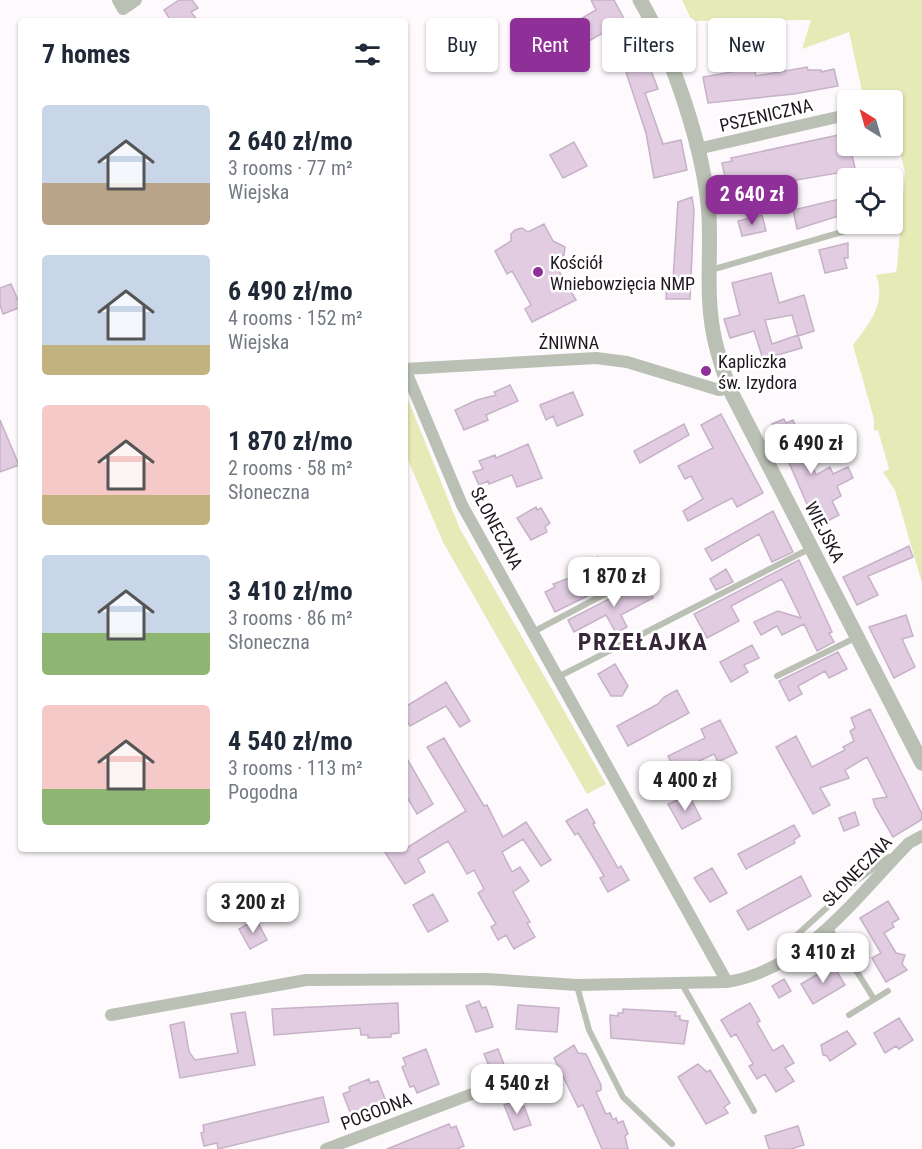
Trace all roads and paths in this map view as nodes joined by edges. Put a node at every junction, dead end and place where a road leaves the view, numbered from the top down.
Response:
1 (136, 0) edge
2 (640, 0) edge
3 (121, 4) edge
4 (837, 117) edge
5 (697, 149) junction
6 (837, 233) edge
7 (709, 271) junction
8 (408, 369) edge
9 (408, 376) edge
10 (729, 388) junction
11 (811, 548) junction
12 (622, 585) dead end
13 (533, 632) junction
14 (857, 637) junction
15 (777, 676) dead end
16 (558, 677) junction
17 (922, 763) edge
18 (922, 836) edge
19 (909, 843) junction
20 (828, 926) junction
21 (798, 933) dead end
22 (727, 982) junction
23 (682, 984) junction
24 (576, 985) junction
25 (888, 991) dead end
26 (874, 999) junction
27 (111, 1015) dead end
28 (849, 1015) dead end
29 (472, 1094) dead end
30 (754, 1111) dead end
31 (672, 1144) dead end
32 (326, 1149) edge

1 - 3 street
2 - 5 street, WIEJSKA
4 - 5 street, PSZENICZNA
5 - 7 street, WIEJSKA
6 - 7 lane
7 - 10 street, WIEJSKA
8 - 10 street, ŻNIWNA
9 - 13 street, SŁONECZNA
10 - 11 street, WIEJSKA
11 - 14 street, WIEJSKA
11 - 16 lane
12 - 13 lane
13 - 16 street, SŁONECZNA
14 - 15 lane
14 - 17 street, WIEJSKA
16 - 22 street, SŁONECZNA
18 - 19 street, SŁONECZNA
19 - 20 street, SŁONECZNA
19 - 21 lane
20 - 22 street, SŁONECZNA
20 - 26 lane
22 - 23 street, SŁONECZNA
23 - 24 street, SŁONECZNA
23 - 30 lane
24 - 27 street, SŁONECZNA
24 - 31 lane
25 - 26 lane
26 - 28 lane
29 - 32 street, POGODNA

